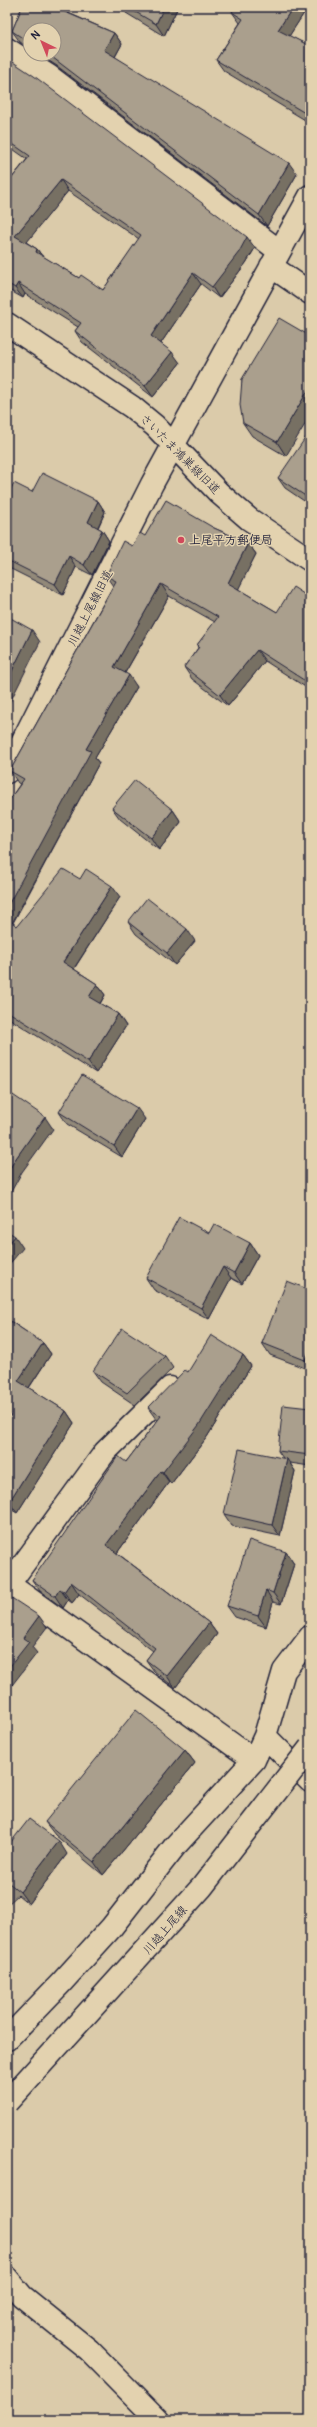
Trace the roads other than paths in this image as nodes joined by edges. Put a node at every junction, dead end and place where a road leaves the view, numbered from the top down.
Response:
1 (7, 49) edge
2 (310, 196) edge
3 (275, 258) junction
4 (310, 293) edge
5 (7, 324) edge
6 (174, 445) junction
7 (310, 560) edge
8 (7, 772) edge
9 (183, 1375) edge
10 (8, 1583) edge
11 (310, 1637) edge
12 (265, 1736) junction
13 (310, 1748) edge
14 (254, 1760) junction
15 (310, 1781) edge
16 (7, 2039) edge
17 (7, 2102) edge
18 (7, 2278) edge
19 (158, 2420) edge

1 - 3 street
2 - 3 street, 川越上尾線旧道
3 - 4 street
3 - 6 street, 川越上尾線旧道
5 - 6 street, さいたま鴻巣線旧道
6 - 7 street, さいたま鴻巣線旧道
6 - 8 street, 川越上尾線旧道
9 - 10 street
10 - 14 street
11 - 12 street
12 - 14 street
12 - 15 street
13 - 17 street, 川越上尾線, bridge
14 - 16 street
18 - 19 street

